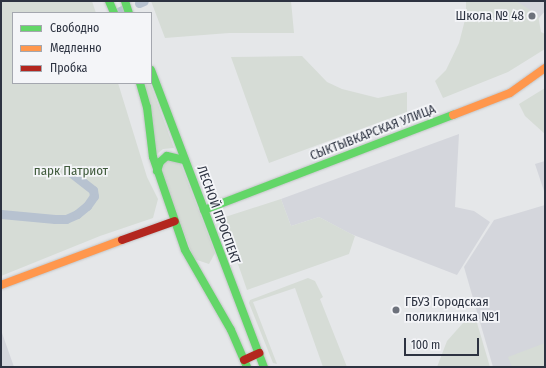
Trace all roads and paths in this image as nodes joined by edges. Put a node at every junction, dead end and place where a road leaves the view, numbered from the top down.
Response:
1 (125, 1) edge
2 (110, 2) edge
3 (114, 12) edge
4 (130, 12) edge
5 (545, 68) edge
6 (152, 73) edge
7 (140, 84) edge
8 (186, 160) junction
9 (157, 171) junction
10 (204, 210) junction
11 (175, 221) junction
12 (1, 285) edge
13 (259, 353) junction
14 (246, 363) edge
15 (264, 367) edge

1 - 4 main road
2 - 3 main road
5 - 10 main road, СЫКТЫВКАРСКАЯ УЛИЦА
6 - 8 main road, ЛЕСНОЙ ПРОСПЕКТ
7 - 9 main road
8 - 9 main road
8 - 10 main road, ЛЕСНОЙ ПРОСПЕКТ
9 - 11 main road
10 - 13 main road, ЛЕСНОЙ ПРОСПЕКТ
11 - 12 main road
11 - 14 main road
13 - 14 main road
13 - 15 main road, ЛЕСНОЙ ПРОСПЕКТ

